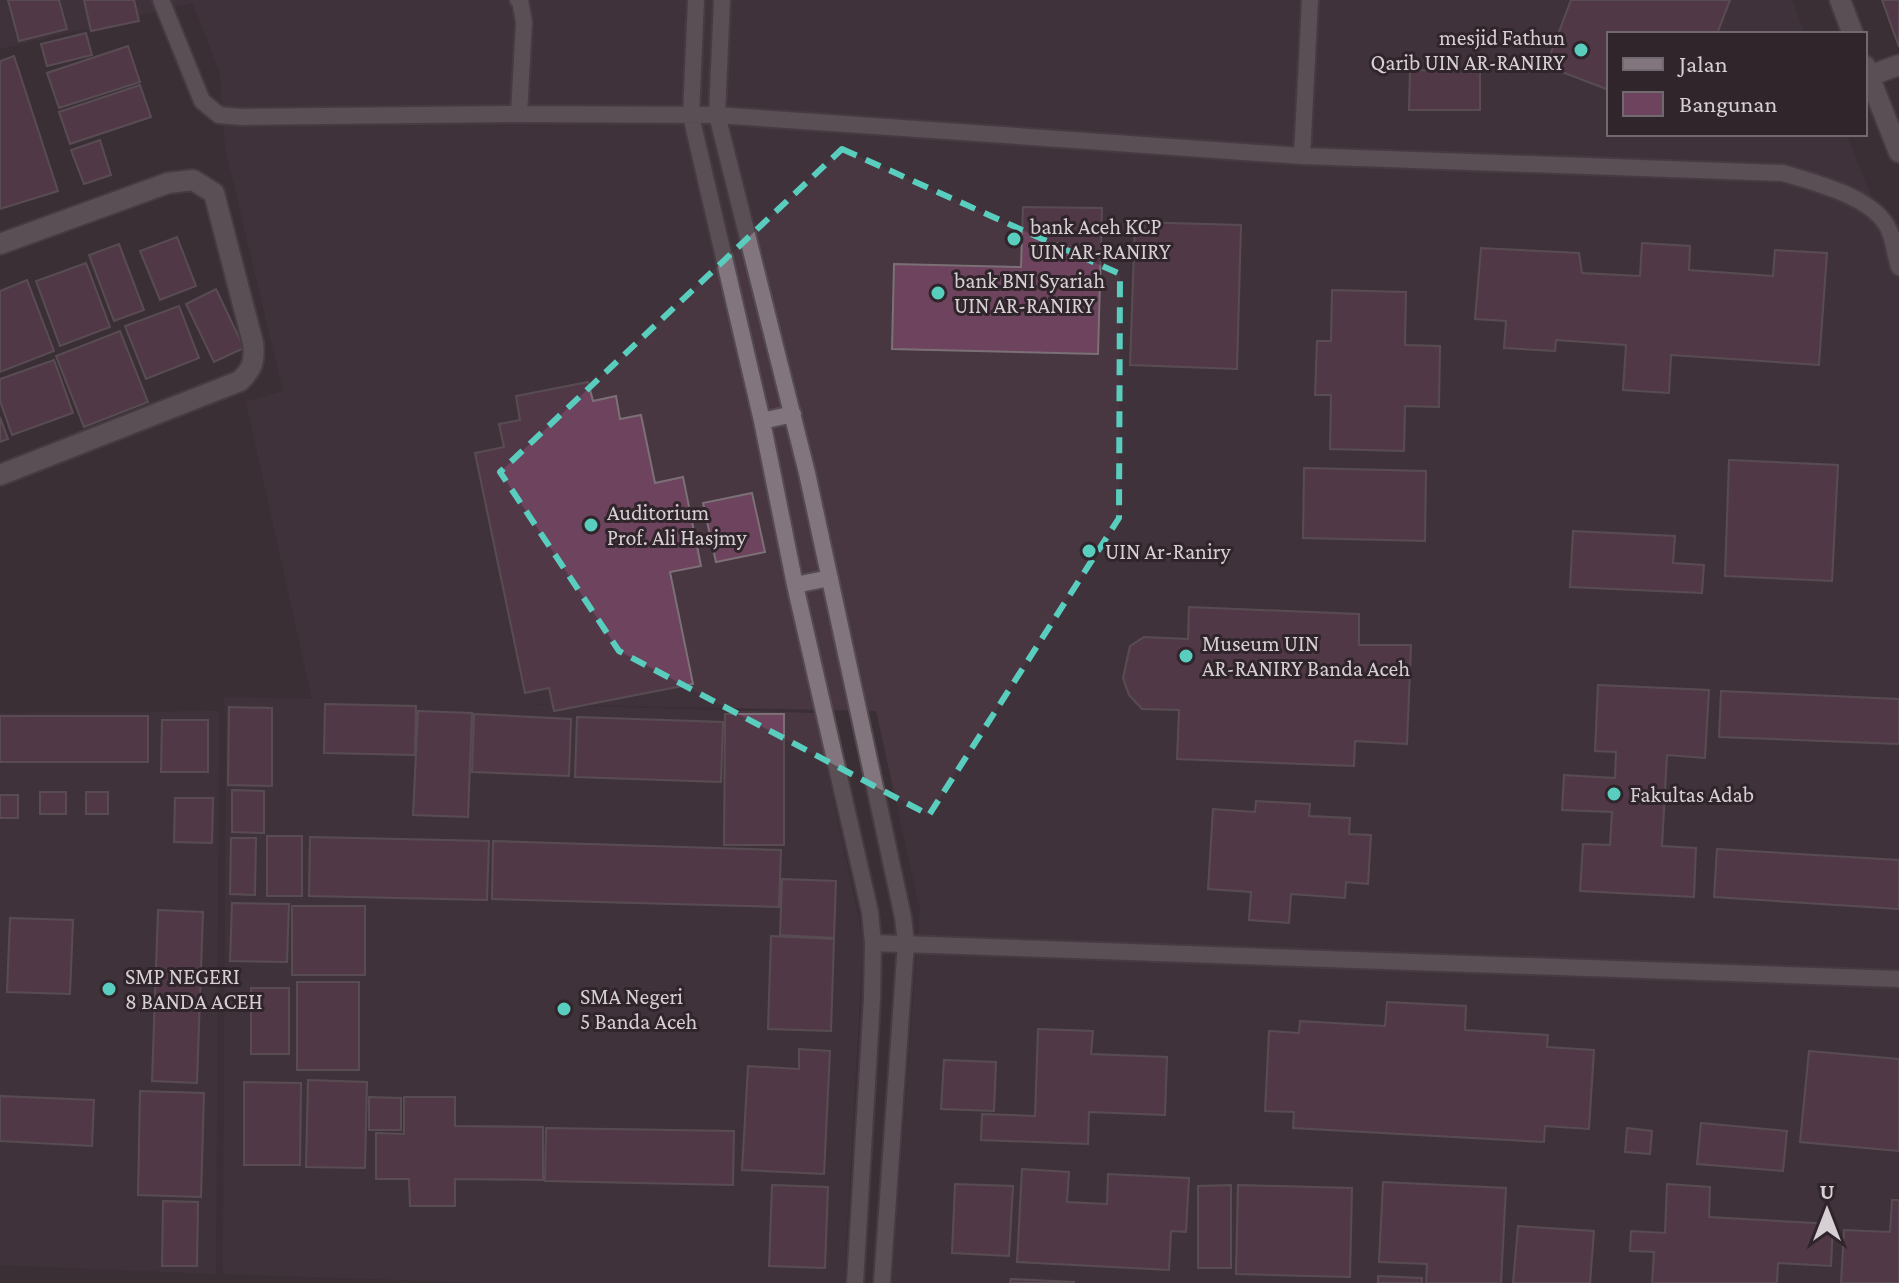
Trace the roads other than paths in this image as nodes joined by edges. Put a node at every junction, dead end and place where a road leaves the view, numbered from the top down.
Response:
1 (161, 0) edge
2 (518, 0) edge
3 (696, 0) edge
4 (722, 0) edge
5 (1310, 0) edge
6 (1840, 0) edge
7 (1852, 32) edge
8 (1899, 65) edge
9 (1867, 71) edge
10 (519, 114) junction
11 (717, 115) junction
12 (691, 116) junction
13 (1899, 152) edge
14 (1302, 156) junction
15 (0, 244) edge
16 (1899, 267) edge
17 (793, 414) junction
18 (762, 421) junction
19 (0, 475) edge
20 (830, 578) junction
21 (795, 585) junction
22 (873, 943) junction
23 (906, 943) junction
24 (1899, 979) edge
25 (865, 1132) junction
26 (891, 1134) junction
27 (855, 1283) edge
28 (882, 1283) edge

1 - 10 lane
2 - 10 lane
3 - 12 lane
4 - 11 lane
5 - 14 lane
6 - 7 street
8 - 9 street
9 - 13 street
10 - 12 lane
11 - 12 lane
11 - 14 lane
11 - 17 lane
12 - 18 lane
14 - 16 lane
15 - 19 street
17 - 18 lane
17 - 20 lane
18 - 21 lane
20 - 21 lane
20 - 23 lane
21 - 22 lane
22 - 23 lane
22 - 25 lane
23 - 24 lane
23 - 26 lane
25 - 26 lane
25 - 27 lane
26 - 28 lane

